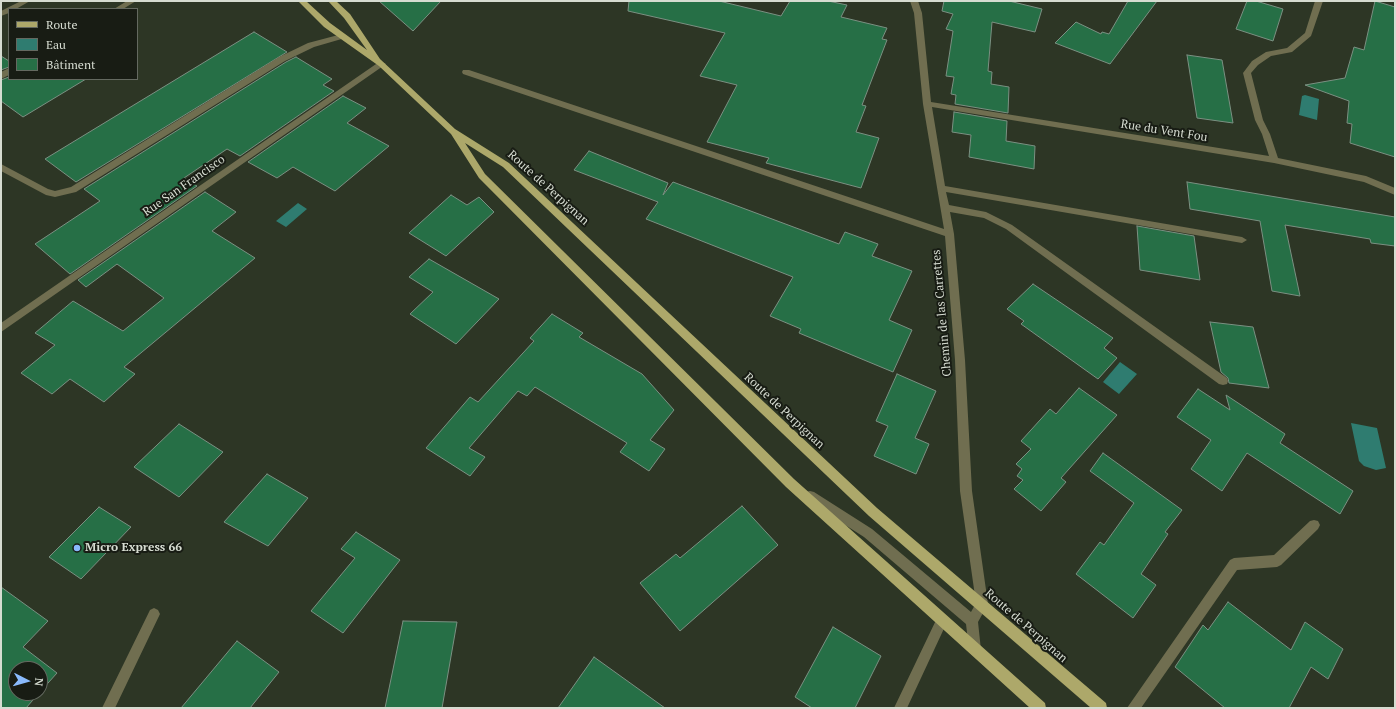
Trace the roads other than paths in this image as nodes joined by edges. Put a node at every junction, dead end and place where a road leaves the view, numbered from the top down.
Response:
1 (26, 1) edge
2 (132, 1) edge
3 (302, 1) edge
4 (332, 1) edge
5 (914, 1) edge
6 (1318, 1) edge
7 (14, 8) edge
8 (120, 8) edge
9 (342, 36) junction
10 (382, 64) junction
11 (466, 72) dead end
12 (927, 104) junction
13 (452, 131) junction
14 (1274, 160) junction
15 (1, 167) edge
16 (940, 188) junction
17 (1395, 192) edge
18 (945, 208) junction
19 (949, 234) junction
20 (1242, 240) dead end
21 (1, 328) edge
22 (1224, 380) dead end
23 (790, 483) junction
24 (1314, 525) dead end
25 (982, 604) junction
26 (154, 614) dead end
27 (942, 620) junction
28 (972, 621) junction
29 (975, 650) junction
30 (108, 708) edge
31 (900, 708) edge
32 (1040, 708) edge
33 (1101, 708) edge
34 (1133, 708) edge

1 - 7 street
2 - 8 street
3 - 9 main road, Route de Perpignan
4 - 10 main road, Route de Perpignan
5 - 12 street, Chemin de las Carrettes
6 - 14 street
9 - 10 main road, Route de Perpignan
9 - 15 street
10 - 13 main road, Route de Perpignan
10 - 21 street, Rue San Francisco
11 - 19 street
12 - 14 street, Rue du Vent Fou
12 - 16 street, Chemin de las Carrettes
13 - 23 main road, Route de Perpignan
13 - 25 main road, Route de Perpignan
14 - 17 street, Rue du Vent Fou
16 - 18 street, Chemin de las Carrettes
16 - 20 street
18 - 19 street, Chemin de las Carrettes
18 - 22 street
19 - 25 street, Chemin de las Carrettes
23 - 27 main road, Route de Perpignan
23 - 28 street
24 - 34 street
25 - 28 street
25 - 33 main road, Route de Perpignan
26 - 30 street
27 - 29 main road, Route de Perpignan
27 - 31 street
28 - 29 street
29 - 32 main road, Route de Perpignan

